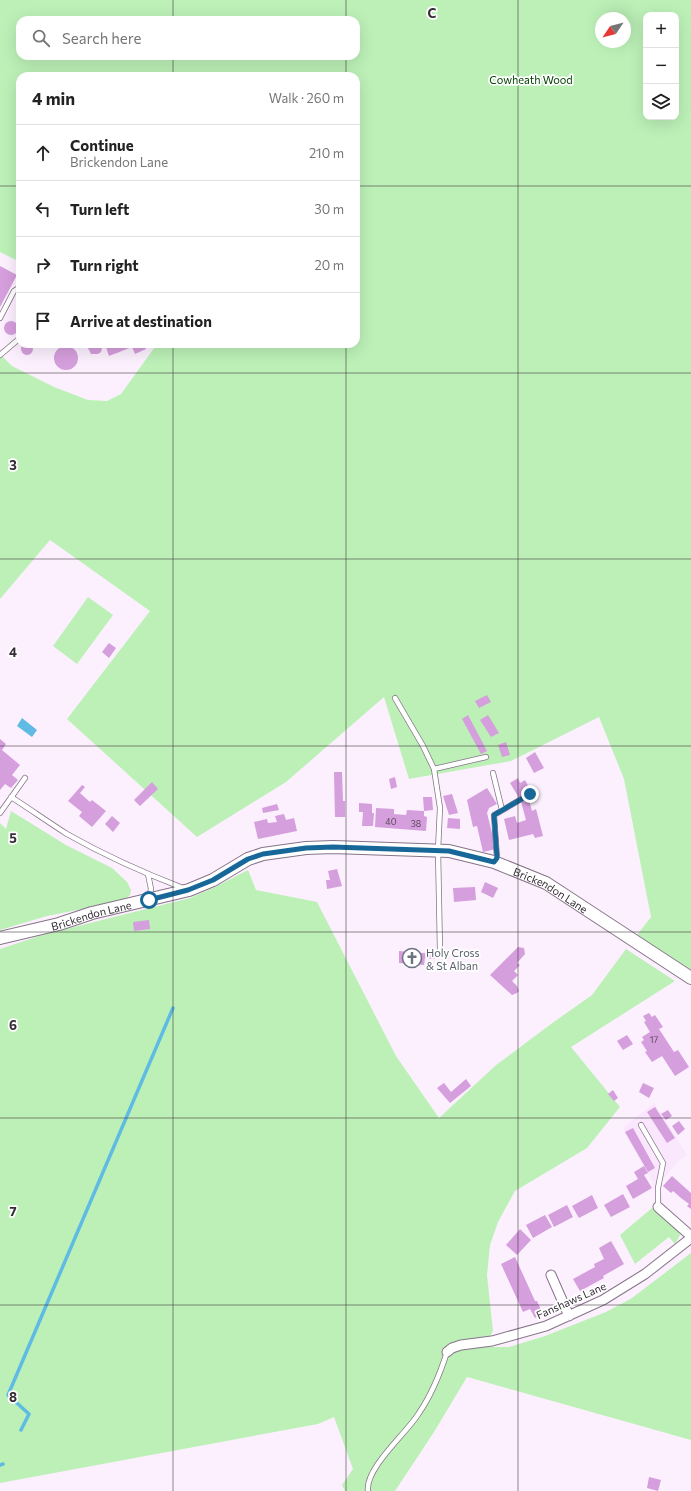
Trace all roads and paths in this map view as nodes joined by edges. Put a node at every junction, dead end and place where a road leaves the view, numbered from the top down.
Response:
1 (16, 290) edge
2 (0, 318) edge
3 (16, 341) edge
4 (0, 355) edge
5 (395, 698) dead end
6 (486, 757) dead end
7 (434, 769) junction
8 (493, 773) dead end
9 (25, 778) dead end
10 (530, 794) dead end
11 (11, 797) junction
12 (502, 810) junction
13 (0, 813) edge
14 (438, 850) junction
15 (494, 862) junction
16 (148, 874) junction
17 (188, 890) junction
18 (149, 900) junction
19 (0, 938) edge
20 (440, 951) dead end
21 (691, 978) edge
22 (641, 1125) dead end
23 (658, 1207) joint
24 (691, 1237) edge
25 (551, 1275) dead end
26 (569, 1316) junction
27 (447, 1352) joint
28 (368, 1491) edge

1 - 2 lane
3 - 4 lane
5 - 7 lane
6 - 7 lane
7 - 14 lane
8 - 12 lane
9 - 11 lane
10 - 12 lane
11 - 13 lane
11 - 16 lane
12 - 15 lane
14 - 15 street, Brickendon Lane
14 - 17 street, Brickendon Lane
14 - 20 lane
15 - 21 street, Brickendon Lane
16 - 17 lane
16 - 18 lane
17 - 18 street, Brickendon Lane
18 - 19 street, Brickendon Lane
22 - 23 lane
23 - 24 street, Fanshaws Lane
24 - 26 street, Fanshaws Lane
25 - 26 street
26 - 27 street, Fanshaws Lane
27 - 28 lane

